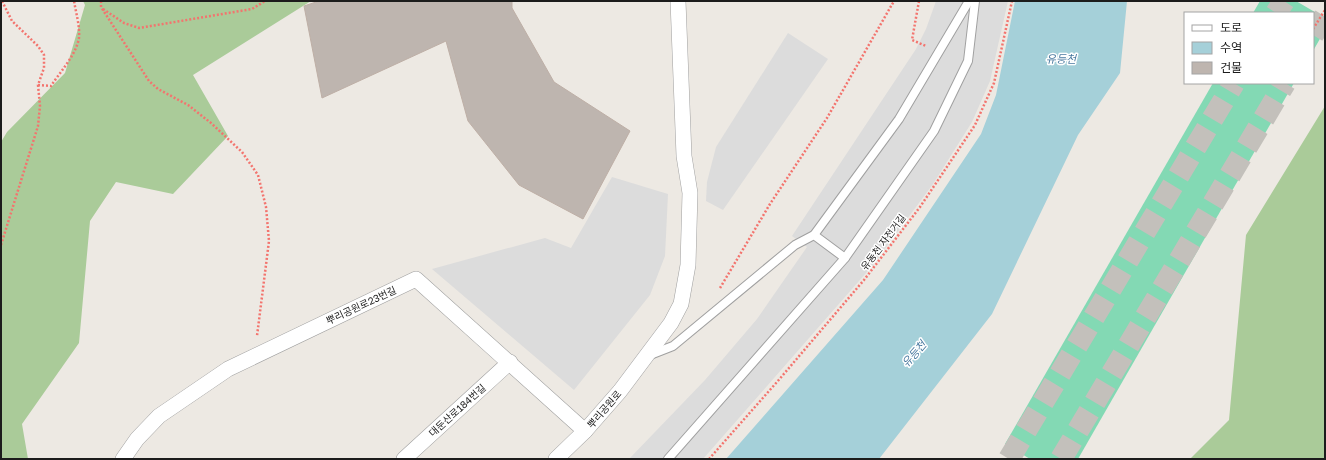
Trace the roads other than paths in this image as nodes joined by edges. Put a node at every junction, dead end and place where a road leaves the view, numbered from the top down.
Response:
1 (678, 1) edge
2 (969, 1) edge
3 (975, 1) edge
4 (814, 234) junction
5 (845, 258) junction
6 (648, 356) junction
7 (510, 362) junction
8 (585, 431) junction
9 (123, 459) edge
10 (404, 459) edge
11 (556, 459) edge
12 (668, 459) edge

1 - 6 street, 뿌리공원로
2 - 4 lane
3 - 5 lane
4 - 5 lane
4 - 6 lane
5 - 12 lane
6 - 8 street, 뿌리공원로
7 - 8 street, 뿌리공원로23번길
7 - 9 street, 뿌리공원로23번길
7 - 10 street, 대둔산로184번길
8 - 11 street, 뿌리공원로

